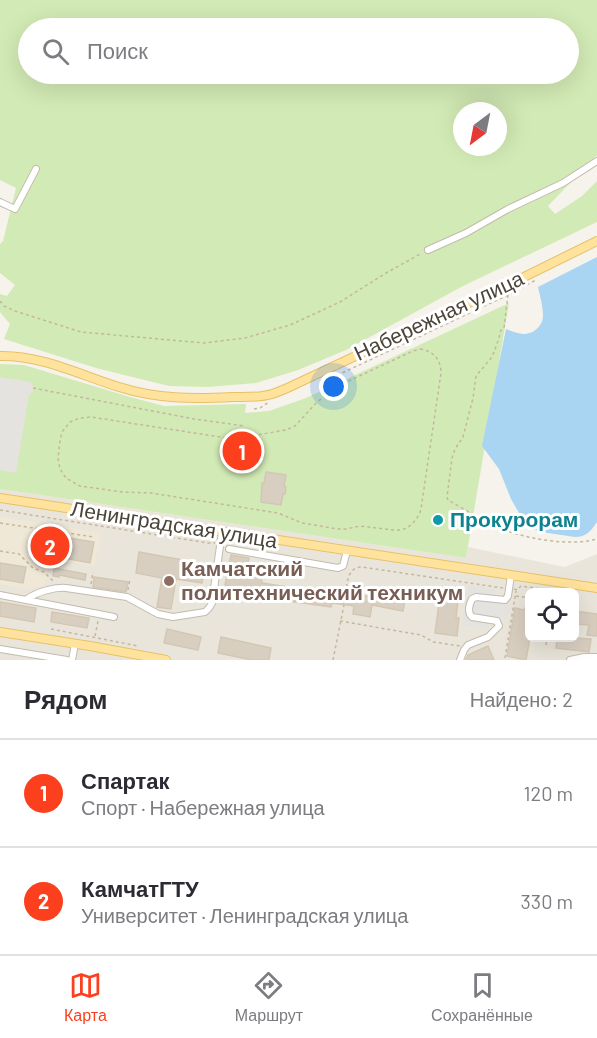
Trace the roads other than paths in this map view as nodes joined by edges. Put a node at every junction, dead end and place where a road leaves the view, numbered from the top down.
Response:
1 (597, 161) edge
2 (36, 170) dead end
3 (0, 202) edge
4 (597, 241) edge
5 (428, 250) road end
6 (0, 356) edge
7 (0, 498) edge
8 (222, 532) junction
9 (230, 549) dead end
10 (346, 551) junction
11 (511, 575) junction
12 (597, 588) edge
13 (0, 595) edge
14 (27, 599) junction
15 (114, 617) dead end
16 (0, 632) edge
17 (75, 644) junction
18 (0, 649) edge
19 (597, 657) edge
20 (67, 660) edge
21 (72, 660) edge
22 (160, 660) edge
23 (460, 660) edge
24 (570, 660) edge

1 - 5 street
2 - 3 street
4 - 6 main road, Набережная улица
7 - 8 main road, Ленинградская улица
8 - 10 main road, Ленинградская улица
8 - 14 street
9 - 10 street
10 - 11 main road, Ленинградская улица
11 - 12 main road, Ленинградская улица
11 - 23 street
13 - 14 street
14 - 15 street
16 - 17 main road
17 - 21 street
17 - 22 main road
18 - 20 street
19 - 24 street

